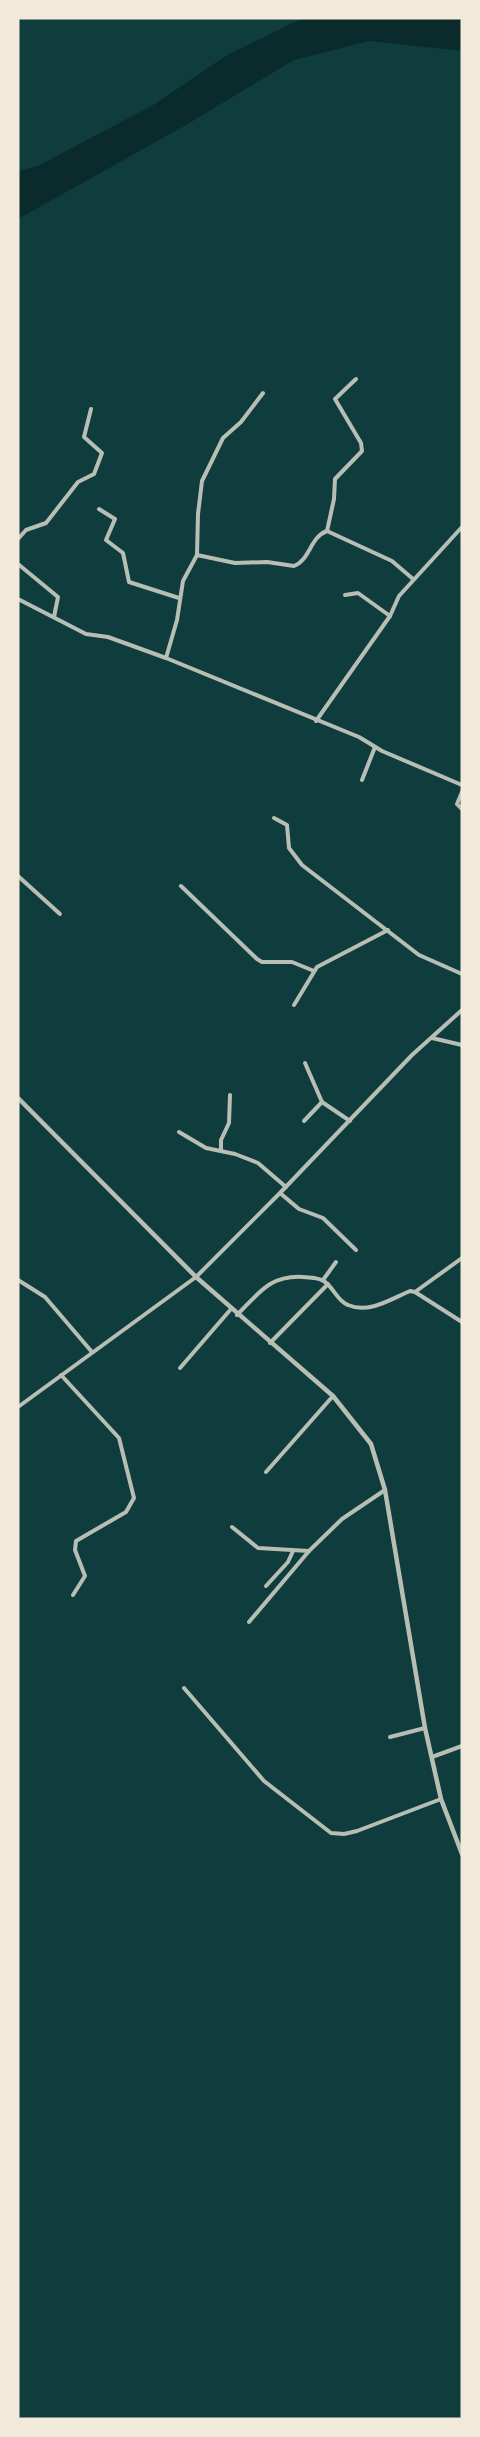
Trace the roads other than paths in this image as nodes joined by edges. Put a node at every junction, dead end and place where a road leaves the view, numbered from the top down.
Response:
1 (356, 379) dead end
2 (263, 393) dead end
3 (91, 409) dead end
4 (99, 509) dead end
5 (462, 527) edge
6 (327, 531) junction
7 (18, 539) edge
8 (197, 555) junction
9 (18, 564) edge
10 (413, 579) junction
11 (345, 595) dead end
12 (18, 598) edge
13 (179, 598) junction
14 (54, 616) junction
15 (390, 616) junction
16 (166, 658) junction
17 (316, 721) junction
18 (375, 747) junction
19 (362, 780) dead end
20 (462, 785) edge
21 (462, 792) edge
22 (462, 809) edge
23 (274, 818) dead end
24 (18, 876) edge
25 (181, 886) dead end
26 (60, 914) dead end
27 (388, 930) junction
28 (314, 971) junction
29 (462, 974) edge
30 (294, 1005) dead end
31 (462, 1010) edge
32 (432, 1038) junction
33 (462, 1045) edge
34 (305, 1063) dead end
35 (230, 1095) dead end
36 (18, 1098) edge
37 (322, 1102) junction
38 (304, 1121) dead end
39 (350, 1121) junction
40 (179, 1132) dead end
41 (221, 1150) junction
42 (286, 1187) junction
43 (280, 1193) junction
44 (356, 1250) dead end
45 (462, 1258) edge
46 (336, 1262) dead end
47 (196, 1277) junction
48 (18, 1280) edge
49 (323, 1280) junction
50 (328, 1284) junction
51 (415, 1292) junction
52 (231, 1309) junction
53 (237, 1315) junction
54 (462, 1322) edge
55 (270, 1343) junction
56 (92, 1352) junction
57 (180, 1368) dead end
58 (61, 1375) junction
59 (333, 1396) junction
60 (18, 1407) edge
61 (266, 1472) dead end
62 (385, 1490) junction
63 (232, 1527) dead end
64 (293, 1551) junction
65 (309, 1551) junction
66 (266, 1586) dead end
67 (73, 1595) dead end
68 (249, 1622) dead end
69 (184, 1688) dead end
70 (425, 1728) junction
71 (390, 1737) dead end
72 (462, 1746) edge
73 (432, 1757) junction
74 (441, 1799) junction
75 (462, 1854) edge

1 - 6 street
2 - 8 street
3 - 7 street
4 - 13 street
5 - 10 street
6 - 8 street
6 - 10 street
8 - 13 street
9 - 14 street
10 - 15 street
11 - 15 street
12 - 14 street
13 - 16 street
14 - 16 street
15 - 17 street
16 - 17 street
17 - 18 street
18 - 19 street
18 - 20 street
21 - 22 street
23 - 27 street
24 - 26 street
25 - 28 street
27 - 28 street
27 - 29 street
28 - 30 street
31 - 32 street
32 - 33 street
32 - 39 street
34 - 37 street
35 - 41 street
36 - 47 street
37 - 38 street
37 - 39 street
39 - 42 street
40 - 41 street
41 - 42 street
42 - 43 street
43 - 44 street
43 - 47 street
45 - 51 street
46 - 49 street
47 - 52 street
47 - 56 street
48 - 56 street
49 - 50 street
49 - 53 street
50 - 51 street
50 - 55 street
51 - 54 street
52 - 53 street
52 - 57 street
53 - 55 street
55 - 59 street
56 - 58 street
58 - 60 street
58 - 67 street
59 - 61 street
59 - 62 street
62 - 65 street
62 - 70 street
63 - 64 street
64 - 65 street
64 - 66 street
65 - 68 street
69 - 74 street
70 - 71 street
70 - 73 street
72 - 73 street
73 - 74 street
74 - 75 street

